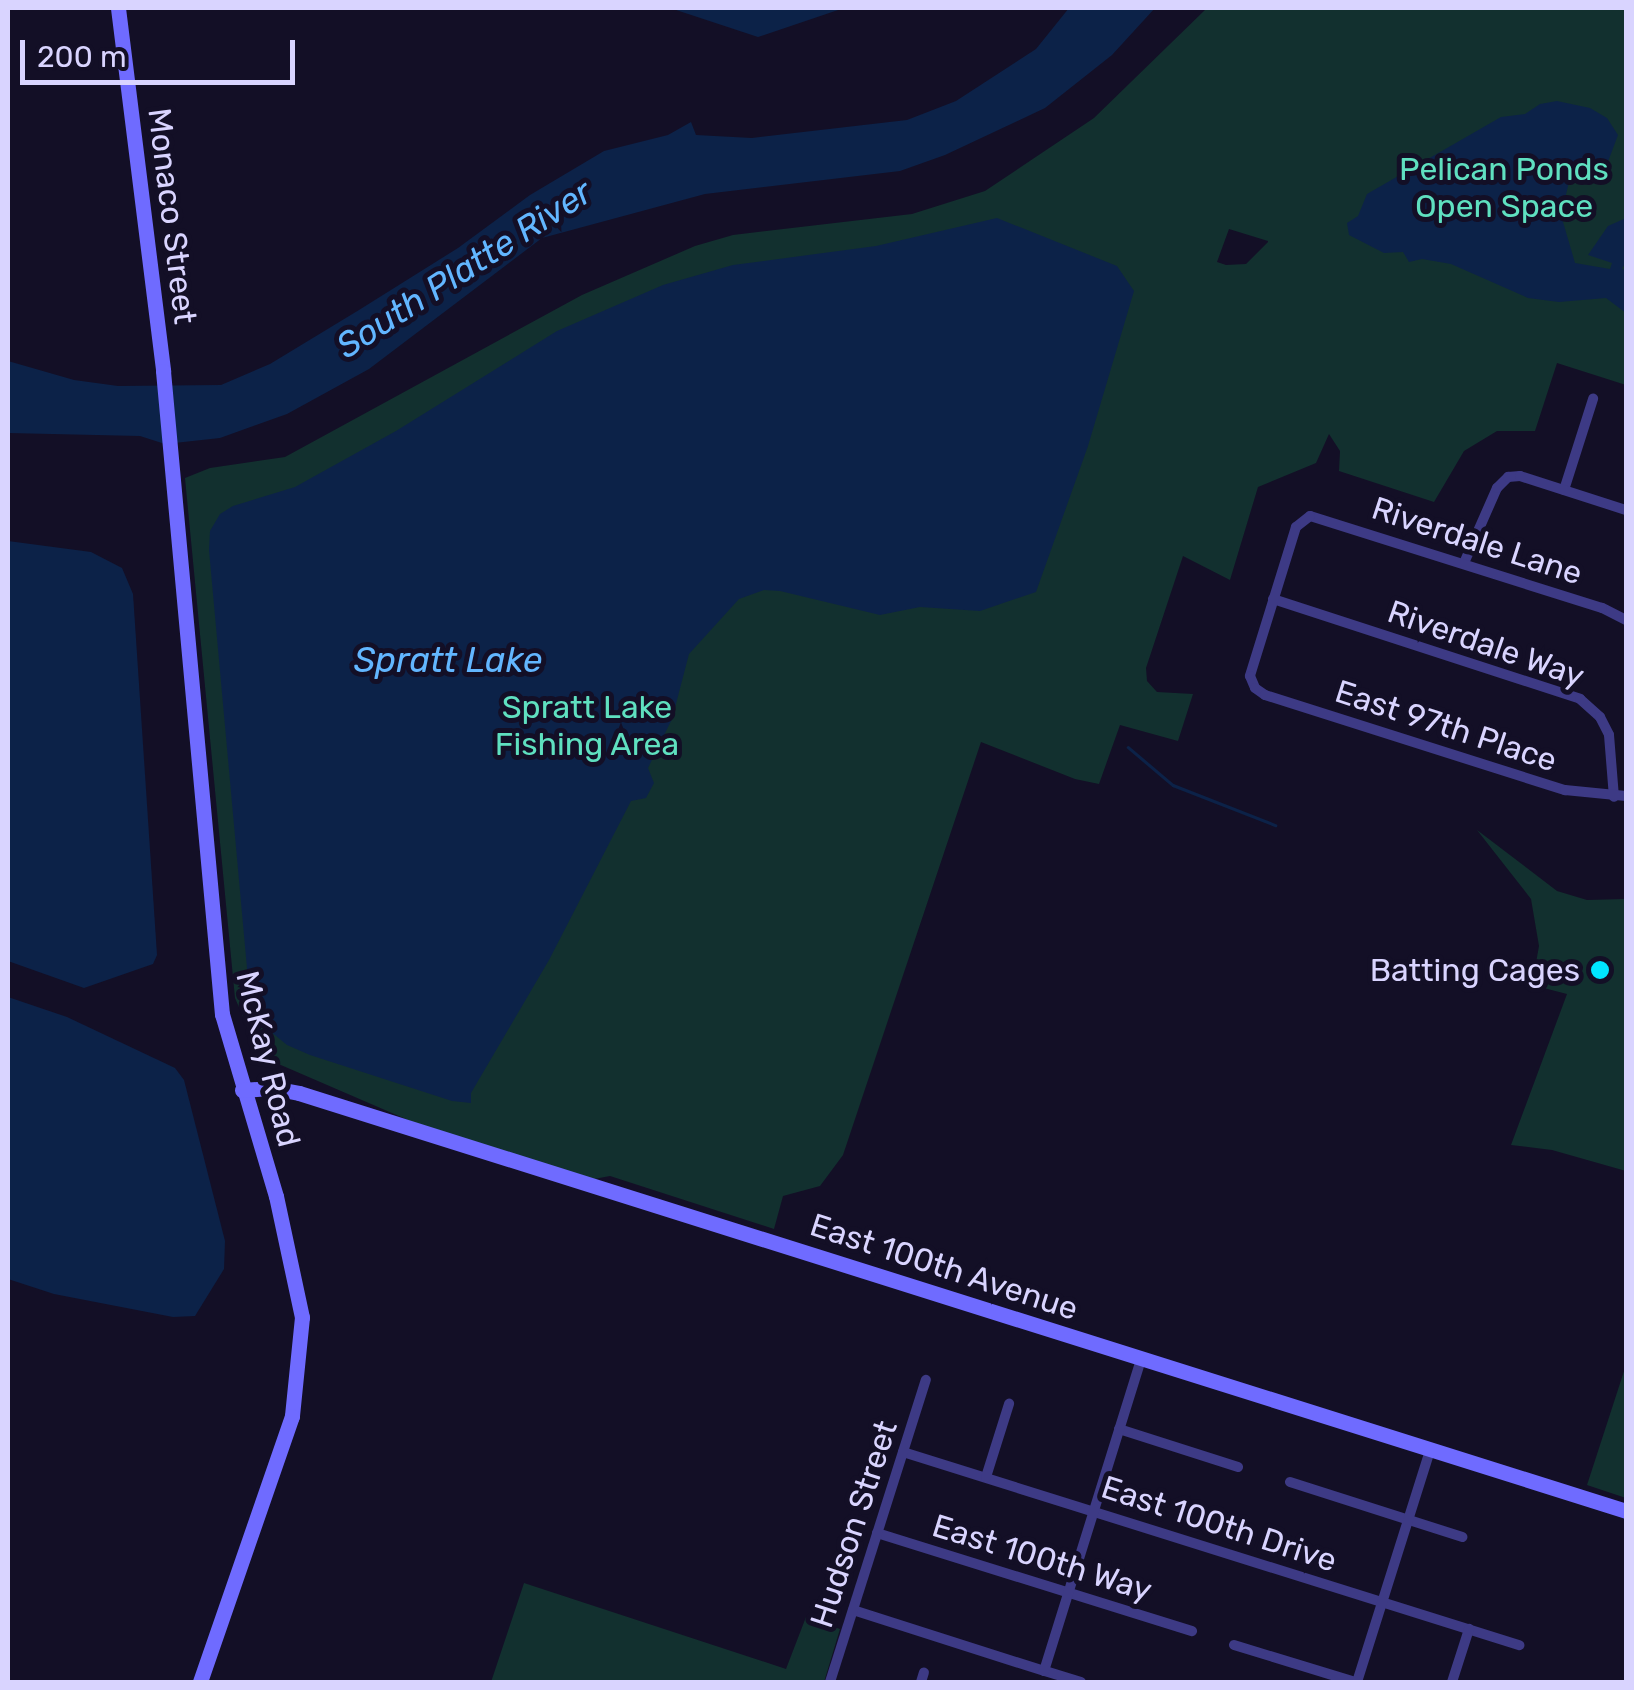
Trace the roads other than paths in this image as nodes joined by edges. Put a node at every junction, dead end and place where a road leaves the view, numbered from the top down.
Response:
1 (118, 8) edge
2 (164, 371) joint
3 (1593, 399) dead end
4 (1564, 490) junction
5 (1626, 510) edge
6 (1464, 563) junction
7 (1273, 599) junction
8 (1626, 620) edge
9 (1620, 797) edge
10 (242, 1090) junction
11 (1141, 1360) junction
12 (926, 1380) dead end
13 (1008, 1404) dead end
14 (1119, 1429) junction
15 (1430, 1450) junction
16 (903, 1452) junction
17 (1238, 1466) dead end
18 (986, 1477) junction
19 (1290, 1482) dead end
20 (1094, 1510) junction
21 (1626, 1511) edge
22 (1409, 1520) junction
23 (877, 1533) junction
24 (1462, 1537) dead end
25 (1068, 1591) junction
26 (1383, 1602) junction
27 (853, 1610) junction
28 (1469, 1629) junction
29 (1192, 1631) dead end
30 (1234, 1645) dead end
31 (1519, 1645) dead end
32 (1044, 1671) junction
33 (200, 1682) edge
34 (830, 1682) edge
35 (1081, 1682) edge
36 (1356, 1682) edge
37 (1452, 1682) edge

1 - 2 main road, Monaco Street
2 - 10 main road, McKay Road
3 - 4 street
4 - 5 street
4 - 6 street
6 - 7 street, Riverdale Lane
6 - 8 street, Riverdale Lane
7 - 9 street, Riverdale Way
7 - 9 street, East 97th Place
10 - 11 main road, East 100th Avenue
10 - 33 main road, McKay Road
11 - 14 street
11 - 15 main road, East 100th Avenue
12 - 16 street, Hudson Street
13 - 18 street
14 - 17 street
14 - 20 street
15 - 21 main road, East 100th Avenue
15 - 22 street
16 - 18 street, East 100th Drive
16 - 23 street, Hudson Street
18 - 20 street, East 100th Drive
19 - 22 street
20 - 25 street
20 - 26 street, East 100th Drive
22 - 24 street
22 - 26 street
23 - 25 street, East 100th Way
23 - 27 street, Hudson Street
25 - 29 street, East 100th Way
25 - 32 street
26 - 28 street, East 100th Drive
26 - 36 street
27 - 32 street
27 - 34 street, Hudson Street
28 - 31 street, East 100th Drive
28 - 37 street
30 - 36 street
32 - 35 street

